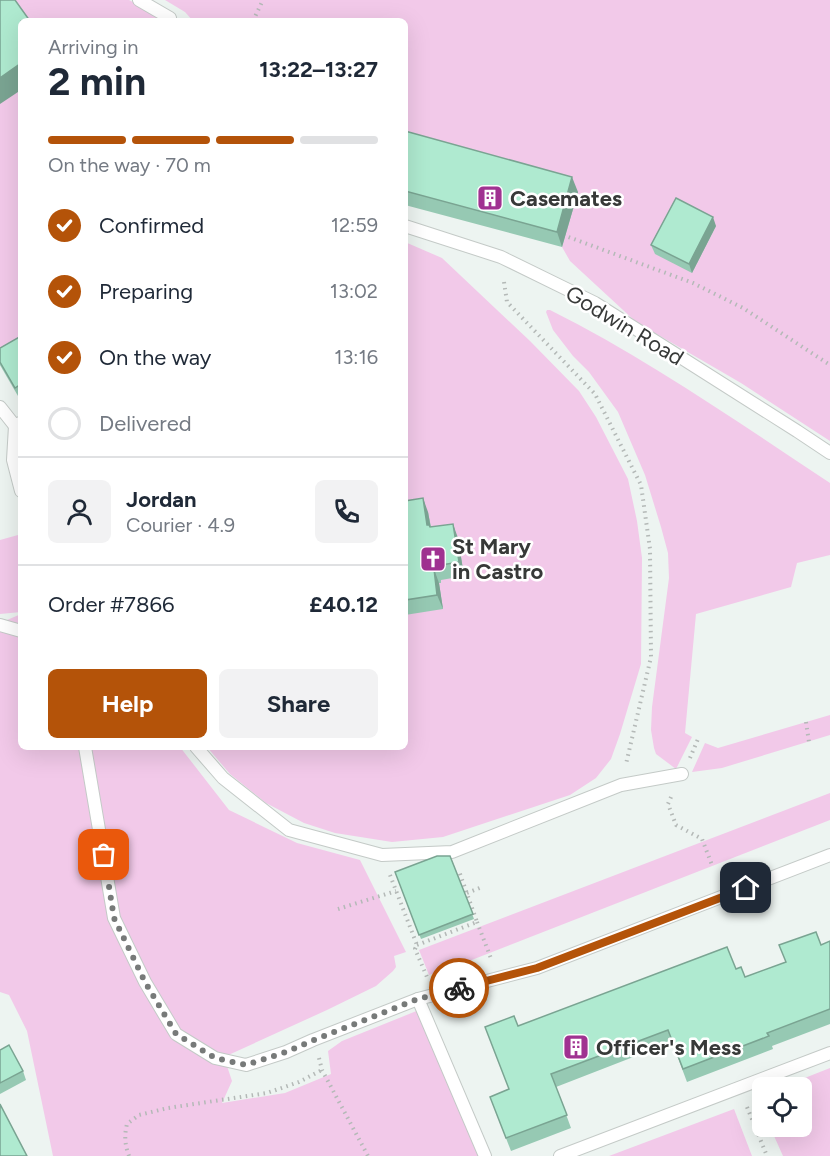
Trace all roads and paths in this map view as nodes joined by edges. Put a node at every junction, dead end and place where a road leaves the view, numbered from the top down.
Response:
1 (138, 0) edge
2 (263, 0) edge
3 (170, 18) dead end
4 (254, 18) edge
5 (408, 227) edge
6 (560, 234) edge
7 (501, 257) junction
8 (830, 365) edge
9 (0, 407) edge
10 (18, 424) edge
11 (18, 431) edge
12 (830, 453) edge
13 (18, 479) edge
14 (0, 625) edge
15 (18, 630) edge
16 (806, 722) dead end
17 (809, 742) dead end
18 (86, 750) edge
19 (199, 750) edge
20 (682, 774) dead end
21 (621, 785) junction
22 (668, 804) dead end
23 (452, 852) junction
24 (382, 855) junction
25 (830, 855) edge
26 (712, 866) dead end
27 (482, 887) dead end
28 (396, 891) junction
29 (467, 893) junction
30 (338, 909) dead end
31 (477, 922) junction
32 (417, 945) junction
33 (489, 953) dead end
34 (427, 977) dead end
35 (418, 999) junction
36 (314, 1040) junction
37 (830, 1053) edge
38 (322, 1070) junction
39 (739, 1088) junction
40 (129, 1156) edge
41 (368, 1156) edge
42 (485, 1156) edge
43 (560, 1156) edge
44 (767, 1156) edge

1 - 3 lane
2 - 4 path
5 - 7 lane, Godwin Road
6 - 8 path
7 - 12 lane, Godwin Road
7 - 21 path
9 - 10 lane
11 - 13 lane
14 - 15 lane
16 - 17 path
18 - 36 lane
19 - 24 lane
20 - 21 lane
21 - 23 lane
22 - 26 path
23 - 24 lane
23 - 29 path
24 - 28 path
25 - 35 lane
27 - 29 path
28 - 30 path
28 - 32 path
29 - 31 path
31 - 32 path
31 - 33 path
32 - 34 path
35 - 36 lane
35 - 42 lane
36 - 38 path
37 - 39 lane
38 - 40 path
38 - 41 path
39 - 43 lane
39 - 44 path

